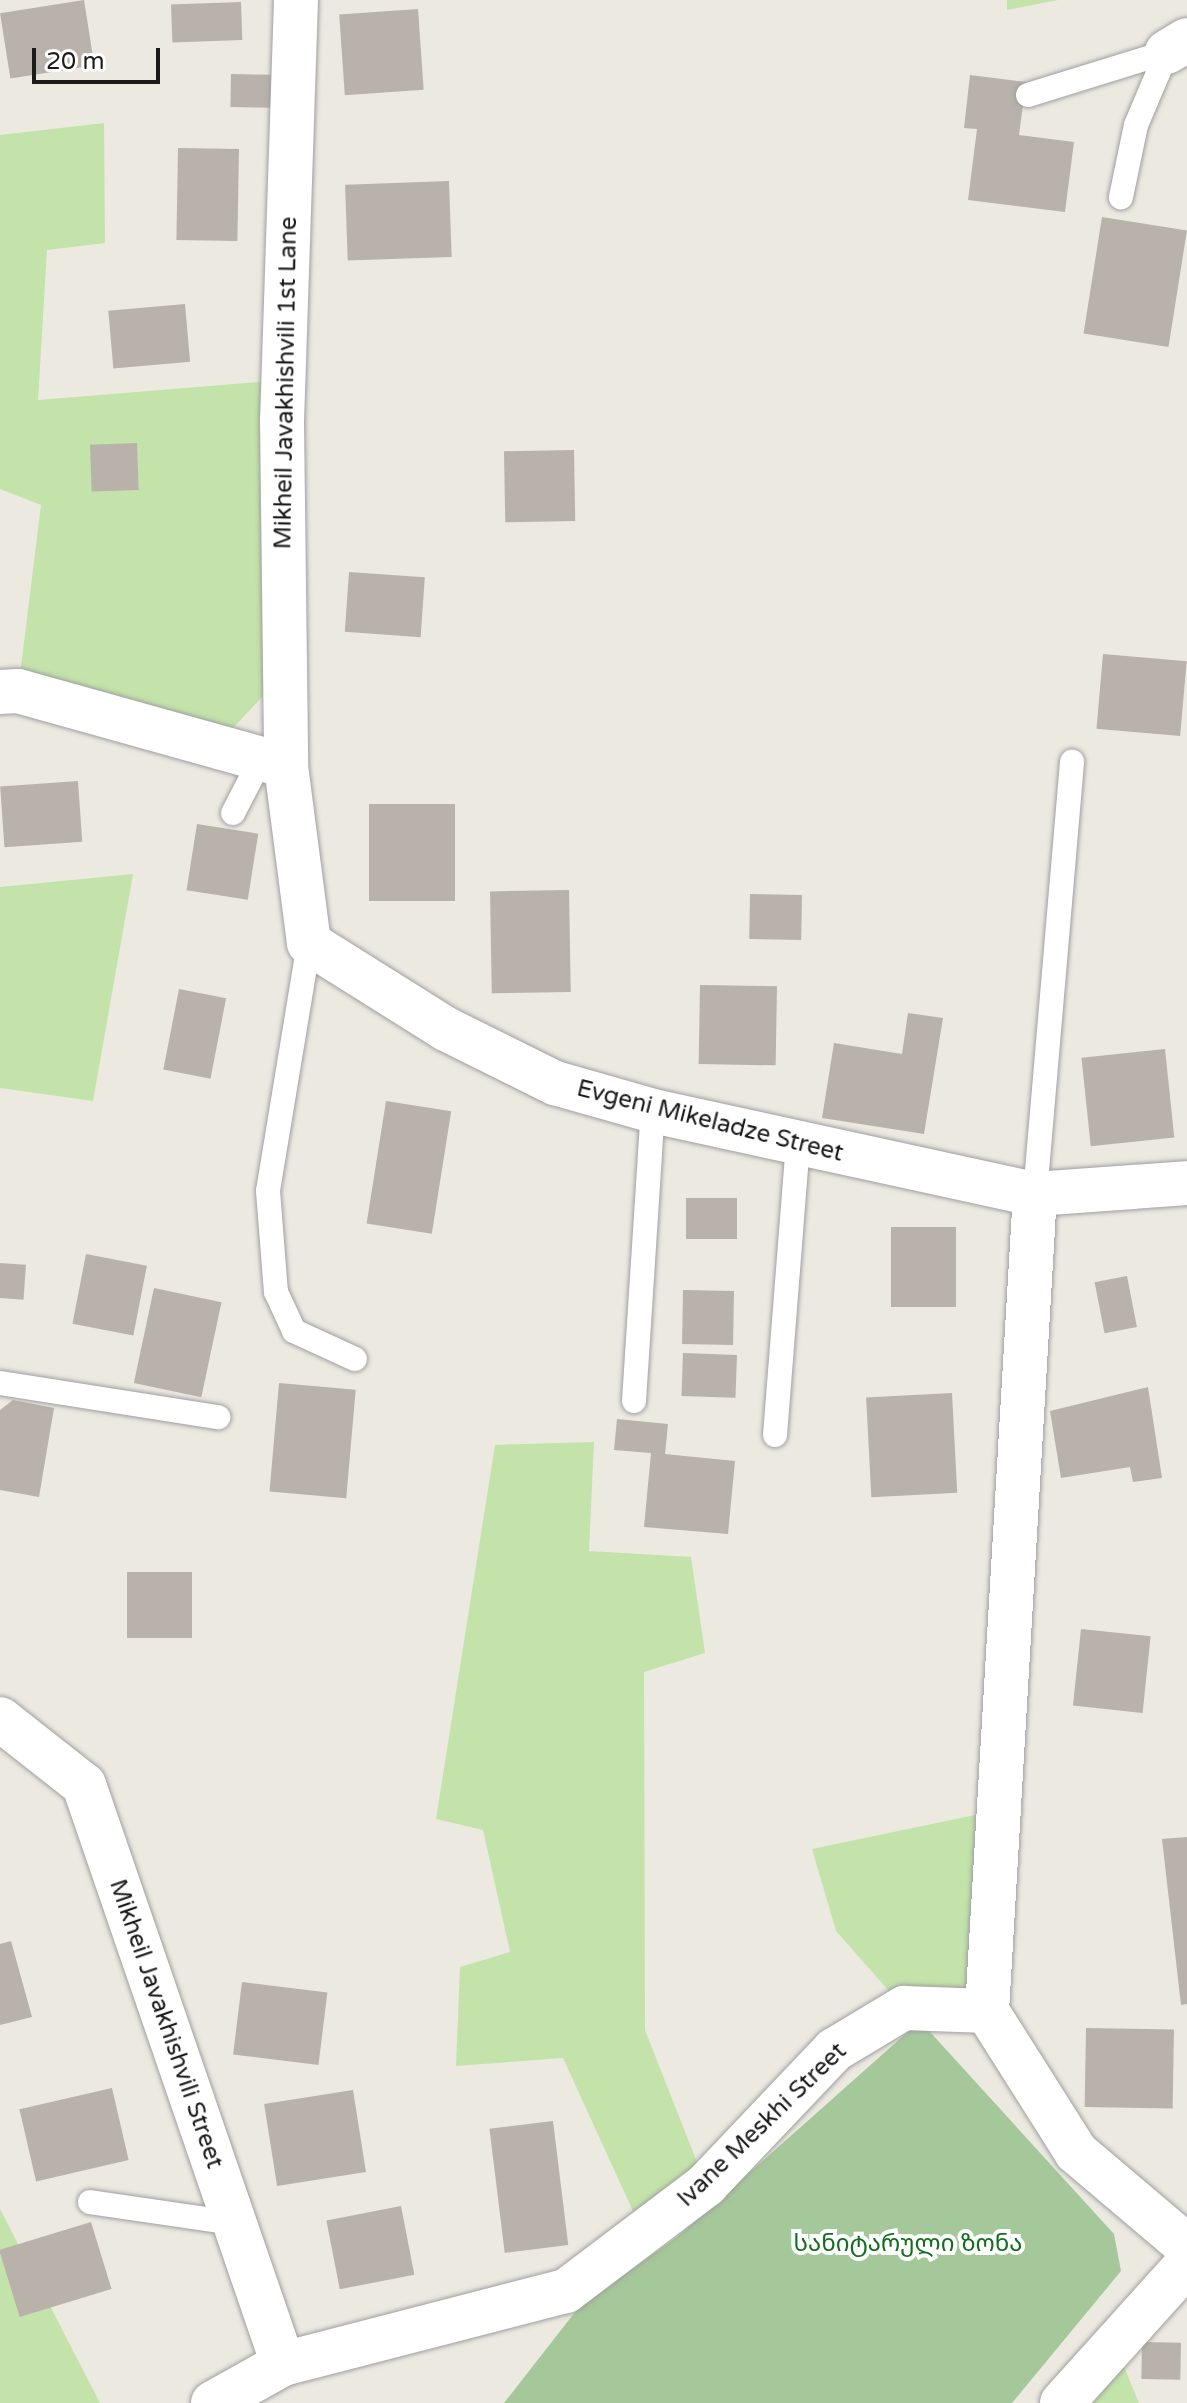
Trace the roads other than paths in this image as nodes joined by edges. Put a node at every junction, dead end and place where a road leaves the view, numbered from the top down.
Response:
1 (296, 0) edge
2 (1177, 46) edge
3 (1028, 95) dead end
4 (1121, 197) dead end
5 (0, 692) edge
6 (1072, 762) dead end
7 (274, 763) junction
8 (233, 813) dead end
9 (309, 943) junction
10 (653, 1111) junction
11 (798, 1143) junction
12 (1187, 1183) edge
13 (1035, 1194) junction
14 (355, 1359) dead end
15 (0, 1383) edge
16 (634, 1401) dead end
17 (218, 1417) dead end
18 (775, 1435) dead end
19 (0, 1719) edge
20 (987, 2011) junction
21 (90, 2202) dead end
22 (234, 2223) junction
23 (1187, 2246) edge
24 (1187, 2264) edge
25 (283, 2364) junction
26 (213, 2403) edge
27 (1062, 2403) edge

1 - 7 street, Mikheil Javakhishvili 1st Lane
2 - 3 lane
2 - 4 lane
5 - 7 street
6 - 13 lane
7 - 8 lane
7 - 9 street
9 - 10 street, Evgeni Mikeladze Street
9 - 14 lane
10 - 11 street, Evgeni Mikeladze Street
10 - 16 lane
11 - 13 street, Evgeni Mikeladze Street
11 - 18 lane
12 - 13 street, Evgeni Mikeladze Street
13 - 20 street
15 - 17 lane
19 - 22 street, Mikheil Javakhishvili Street
20 - 23 street
20 - 25 street, Ivane Meskhi Street
21 - 22 lane
22 - 25 street, Mikheil Javakhishvili Street
24 - 27 street
25 - 26 street, Ivane Meskhi Street

